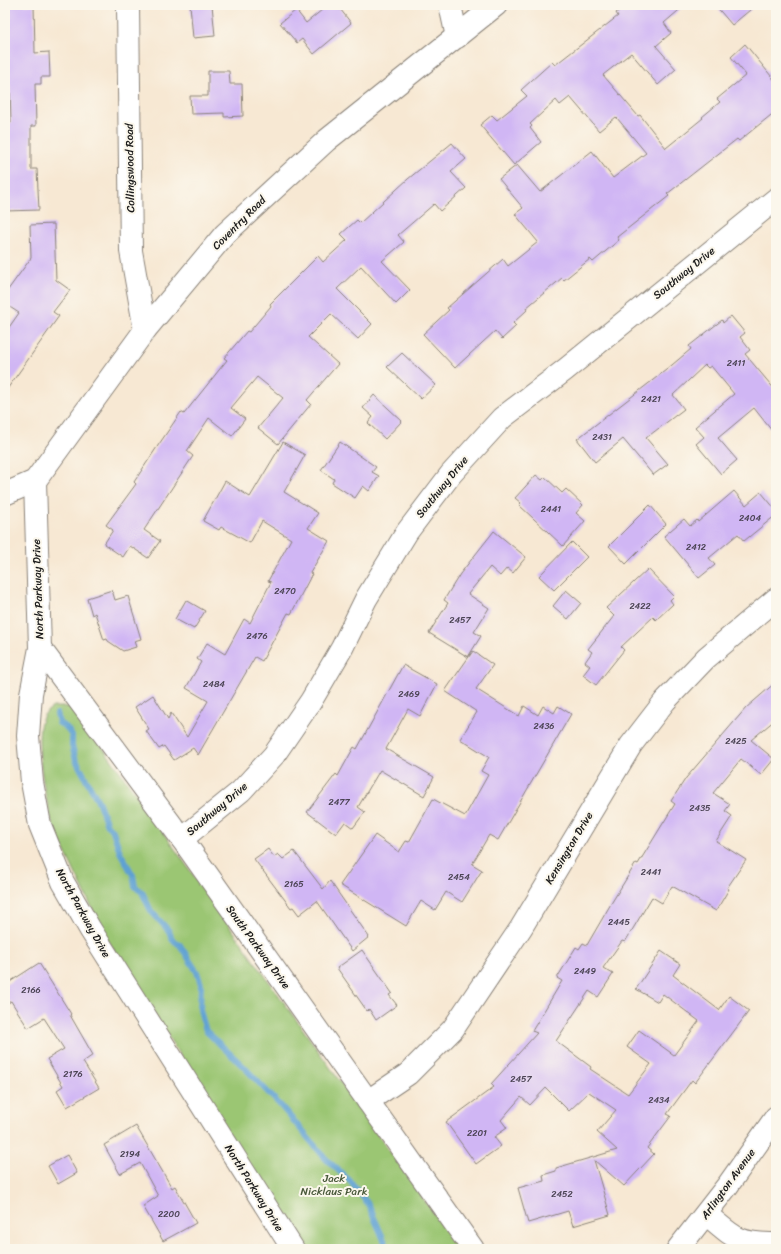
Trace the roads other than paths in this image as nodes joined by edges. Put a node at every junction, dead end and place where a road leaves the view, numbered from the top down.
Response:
1 (128, 5) edge
2 (450, 5) edge
3 (496, 5) edge
4 (457, 37) junction
5 (776, 199) edge
6 (145, 330) junction
7 (35, 481) junction
8 (5, 494) edge
9 (776, 599) edge
10 (40, 648) junction
11 (182, 839) junction
12 (368, 1101) junction
13 (776, 1117) edge
14 (706, 1214) junction
15 (776, 1244) edge
16 (293, 1249) edge
17 (473, 1249) edge
18 (678, 1249) edge
19 (764, 1249) edge

1 - 6 street, Collingswood Road
2 - 4 street
3 - 4 street, Coventry Road
4 - 6 street, Coventry Road
5 - 11 street, Southway Drive
6 - 7 street, Coventry Road
7 - 8 street
7 - 10 street, North Parkway Drive
9 - 12 street, Kensington Drive
10 - 11 street, South Parkway Drive
10 - 16 street, North Parkway Drive
11 - 12 street, South Parkway Drive
12 - 17 street, South Parkway Drive
13 - 14 street, Arlington Avenue
14 - 15 street
14 - 18 street, Arlington Avenue
15 - 19 street

